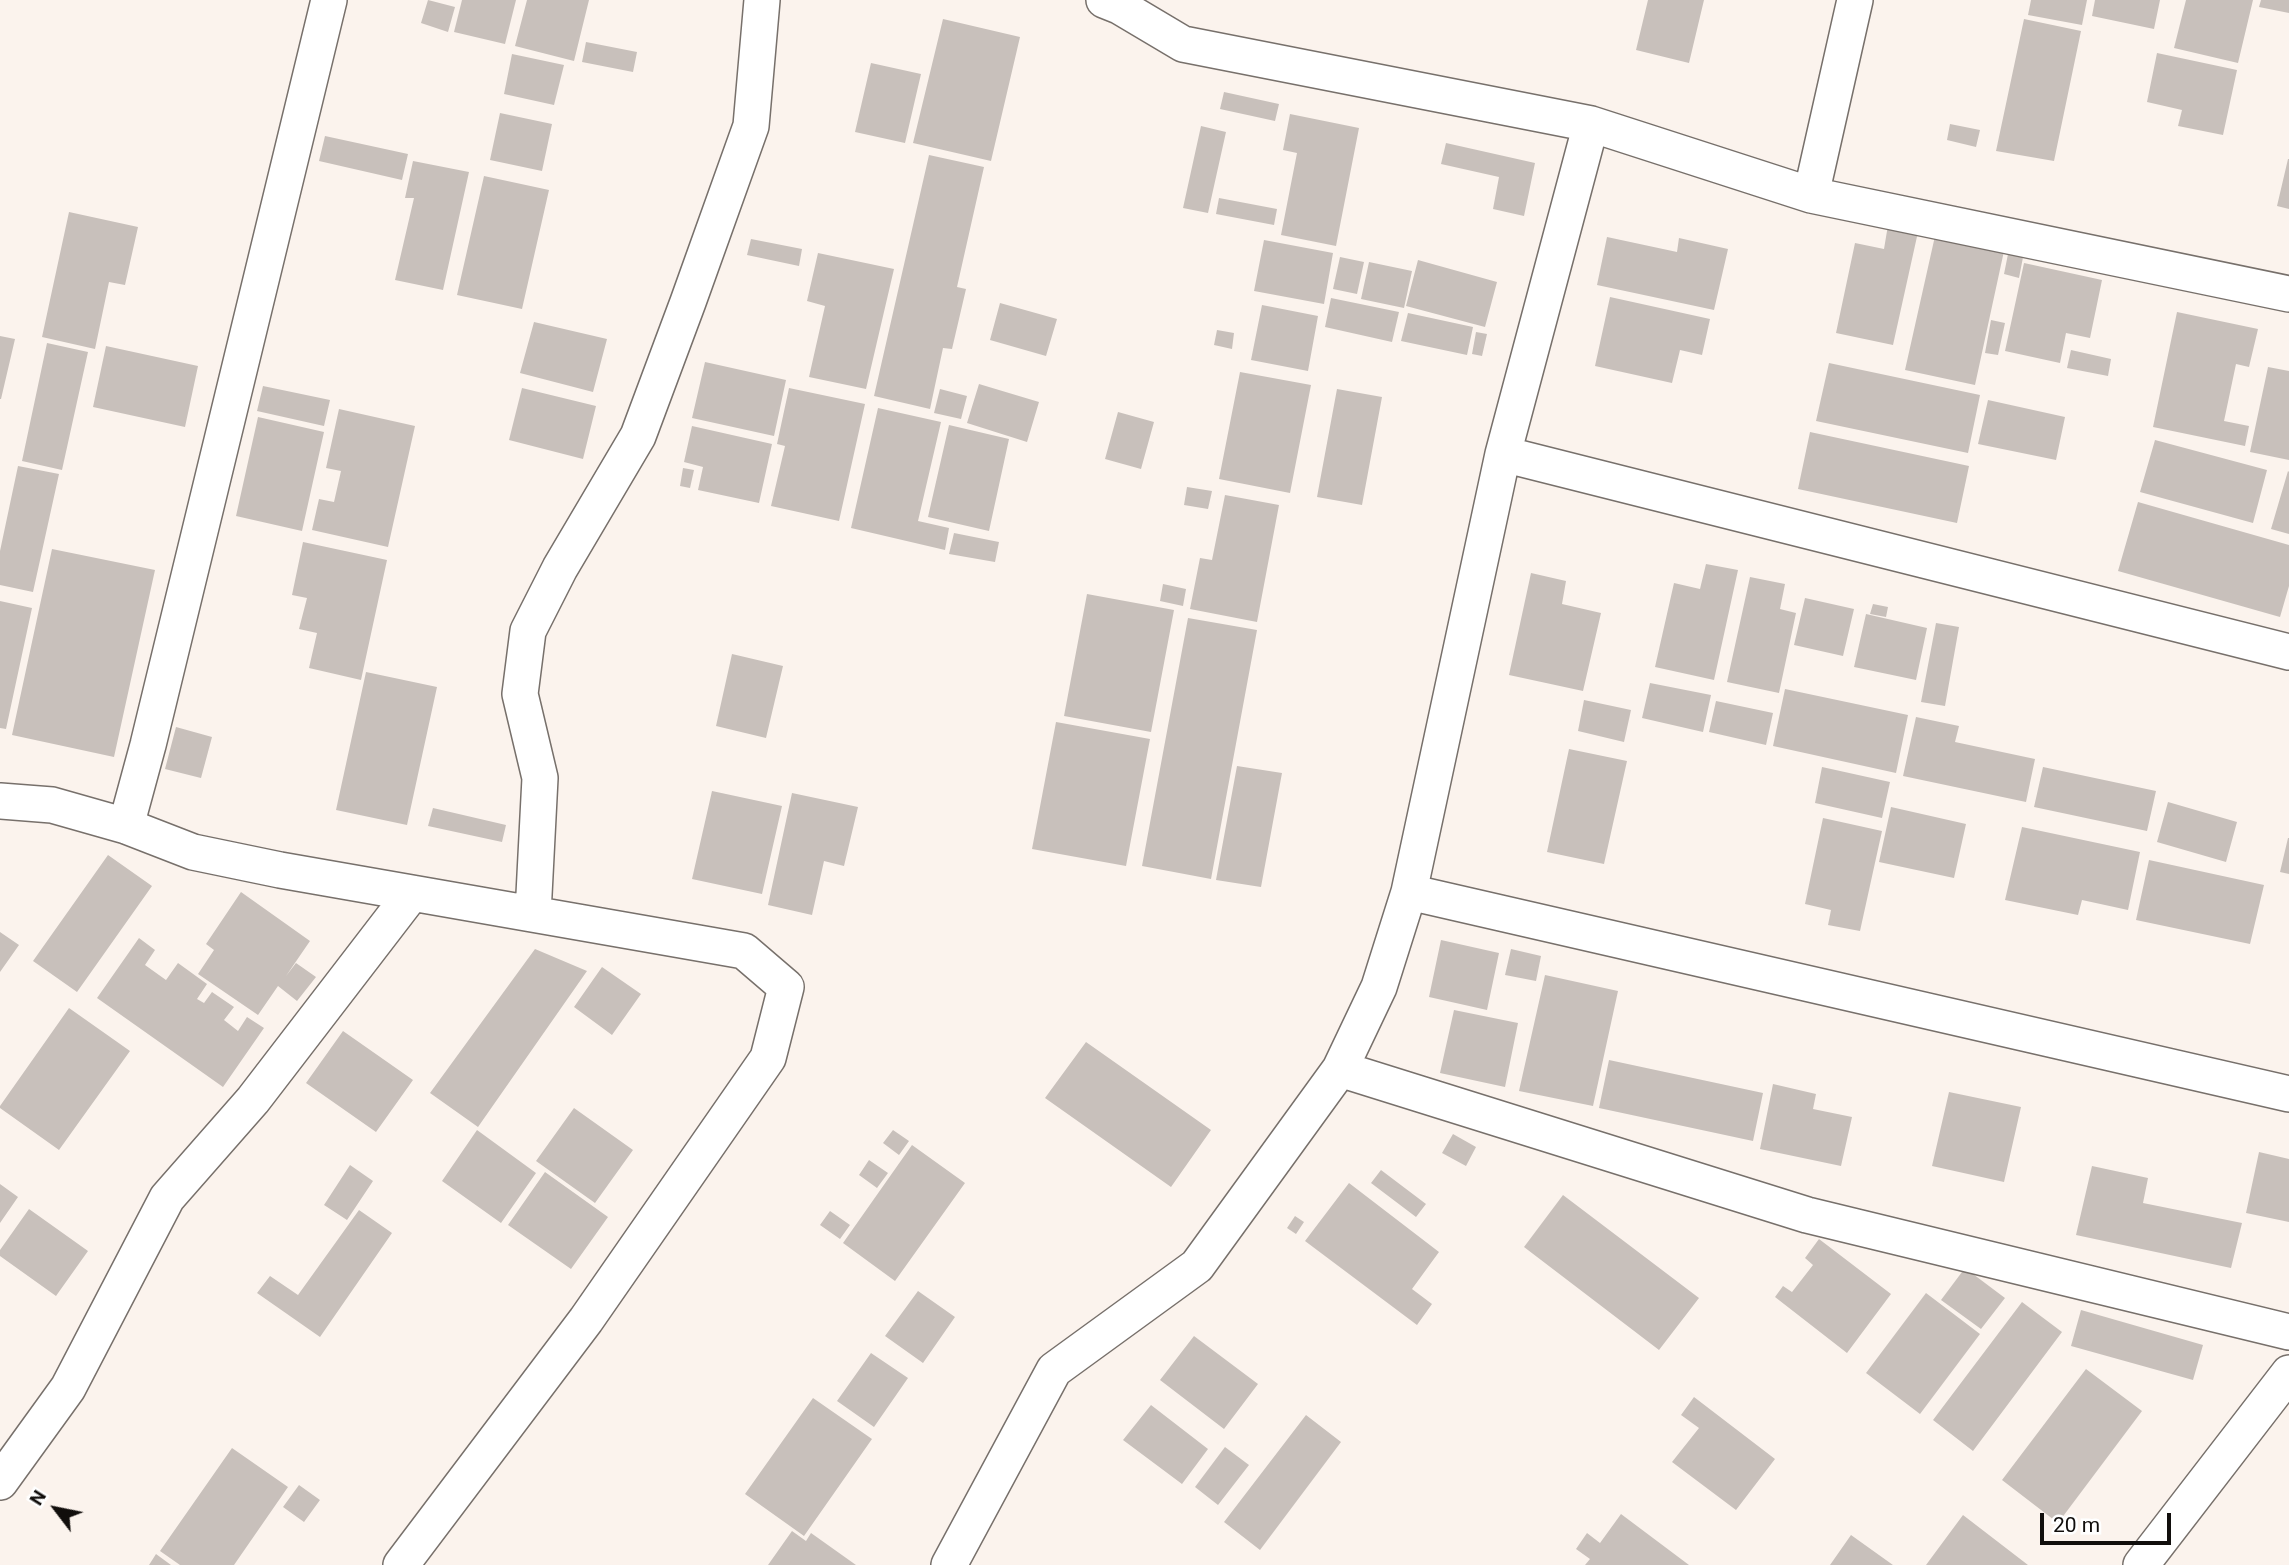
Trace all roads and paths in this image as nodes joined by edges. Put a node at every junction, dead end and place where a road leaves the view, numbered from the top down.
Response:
1 (329, 0) edge
2 (762, 0) edge
3 (1104, 0) edge
4 (1855, 0) edge
5 (1591, 124) junction
6 (1811, 195) junction
7 (2289, 294) edge
8 (1503, 454) junction
9 (2289, 652) edge
10 (0, 801) edge
11 (126, 826) junction
12 (1409, 892) junction
13 (412, 893) junction
14 (533, 914) junction
15 (1340, 1069) junction
16 (2289, 1094) edge
17 (2289, 1332) edge
18 (2289, 1373) edge
19 (0, 1482) edge
20 (401, 1565) edge
21 (949, 1565) edge
22 (2141, 1565) edge

1 - 11 street
2 - 14 street
3 - 5 street
4 - 6 street
5 - 6 street
5 - 8 street
6 - 7 street
8 - 9 street
8 - 12 street
10 - 11 street
11 - 13 street
12 - 15 street
12 - 16 street
13 - 14 street
13 - 19 street
14 - 20 street
15 - 17 street
15 - 21 street
18 - 22 street

